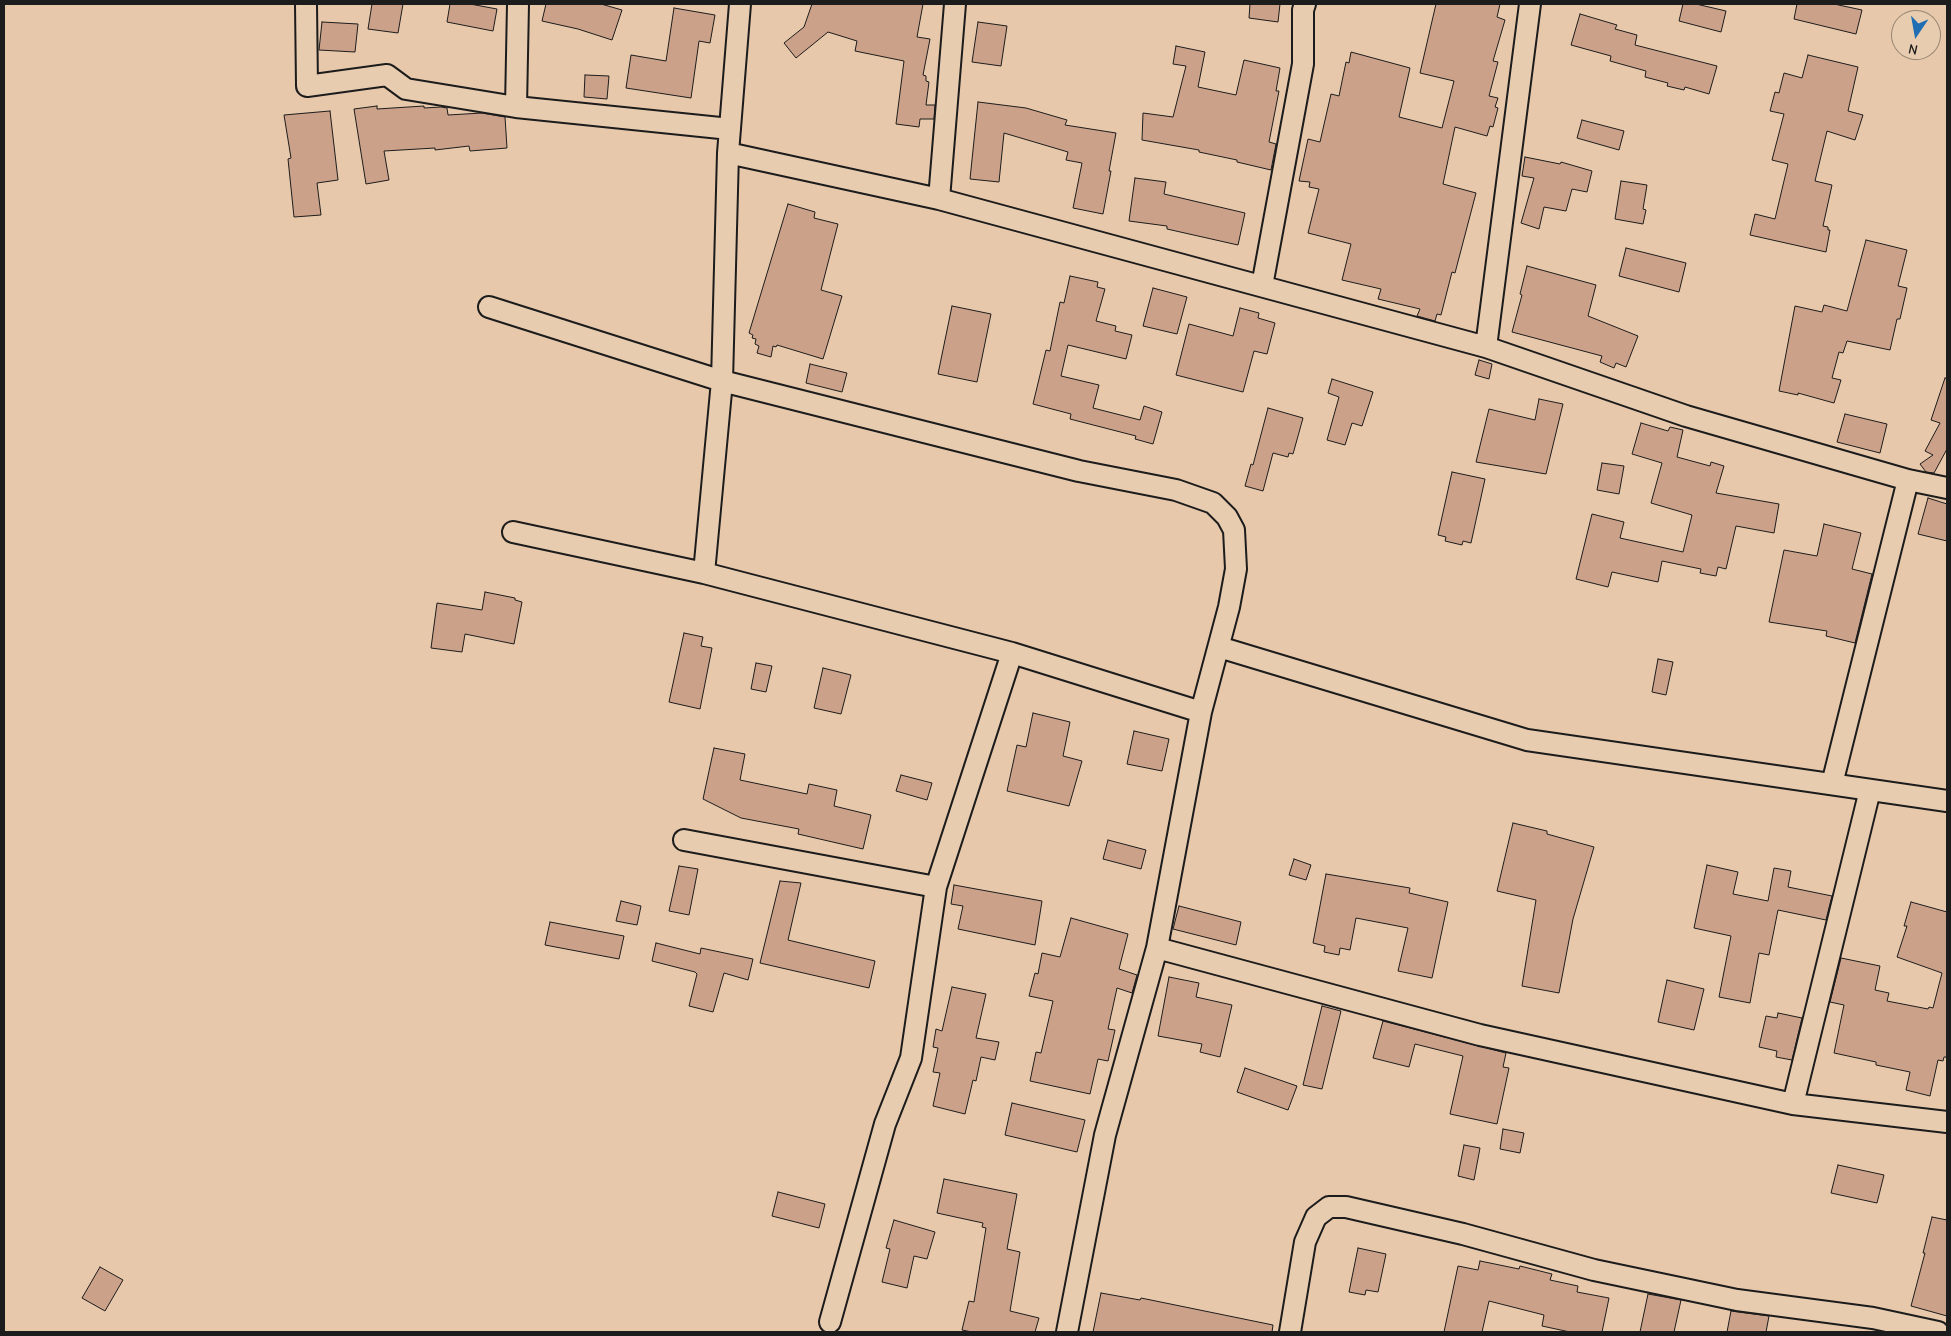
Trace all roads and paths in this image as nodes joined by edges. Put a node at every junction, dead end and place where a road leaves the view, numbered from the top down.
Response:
1 (306, 4) edge
2 (518, 4) edge
3 (740, 4) edge
4 (954, 4) edge
5 (1304, 4) edge
6 (1530, 4) edge
7 (516, 107) junction
8 (730, 129) junction
9 (728, 152) junction
10 (939, 199) junction
11 (1262, 286) junction
12 (488, 307) dead end
13 (1486, 347) junction
14 (722, 381) junction
15 (1908, 480) junction
16 (1947, 488) edge
17 (513, 532) dead end
18 (704, 573) junction
19 (1219, 647) junction
20 (1012, 653) junction
21 (1201, 712) junction
22 (1832, 784) junction
23 (1870, 790) junction
24 (1947, 801) edge
25 (684, 840) dead end
26 (936, 887) junction
27 (1156, 948) junction
28 (1793, 1104) junction
29 (1947, 1122) edge
30 (830, 1322) dead end
31 (1067, 1332) edge
32 (1290, 1332) edge
33 (1938, 1332) edge

1 - 7 street
2 - 7 street
3 - 8 street
4 - 10 street
5 - 11 street
6 - 13 street
7 - 8 street
8 - 9 street
9 - 10 street
9 - 14 street
10 - 11 street
11 - 13 street
12 - 14 street
13 - 15 street
14 - 18 street
14 - 19 street
15 - 16 street
15 - 22 street
17 - 18 street
18 - 20 street
19 - 21 street
19 - 22 street
20 - 21 street
20 - 26 street
21 - 27 street
22 - 23 street
23 - 24 street
23 - 28 street
25 - 26 street
26 - 30 street
27 - 28 street
27 - 31 street
28 - 29 street
32 - 33 street

